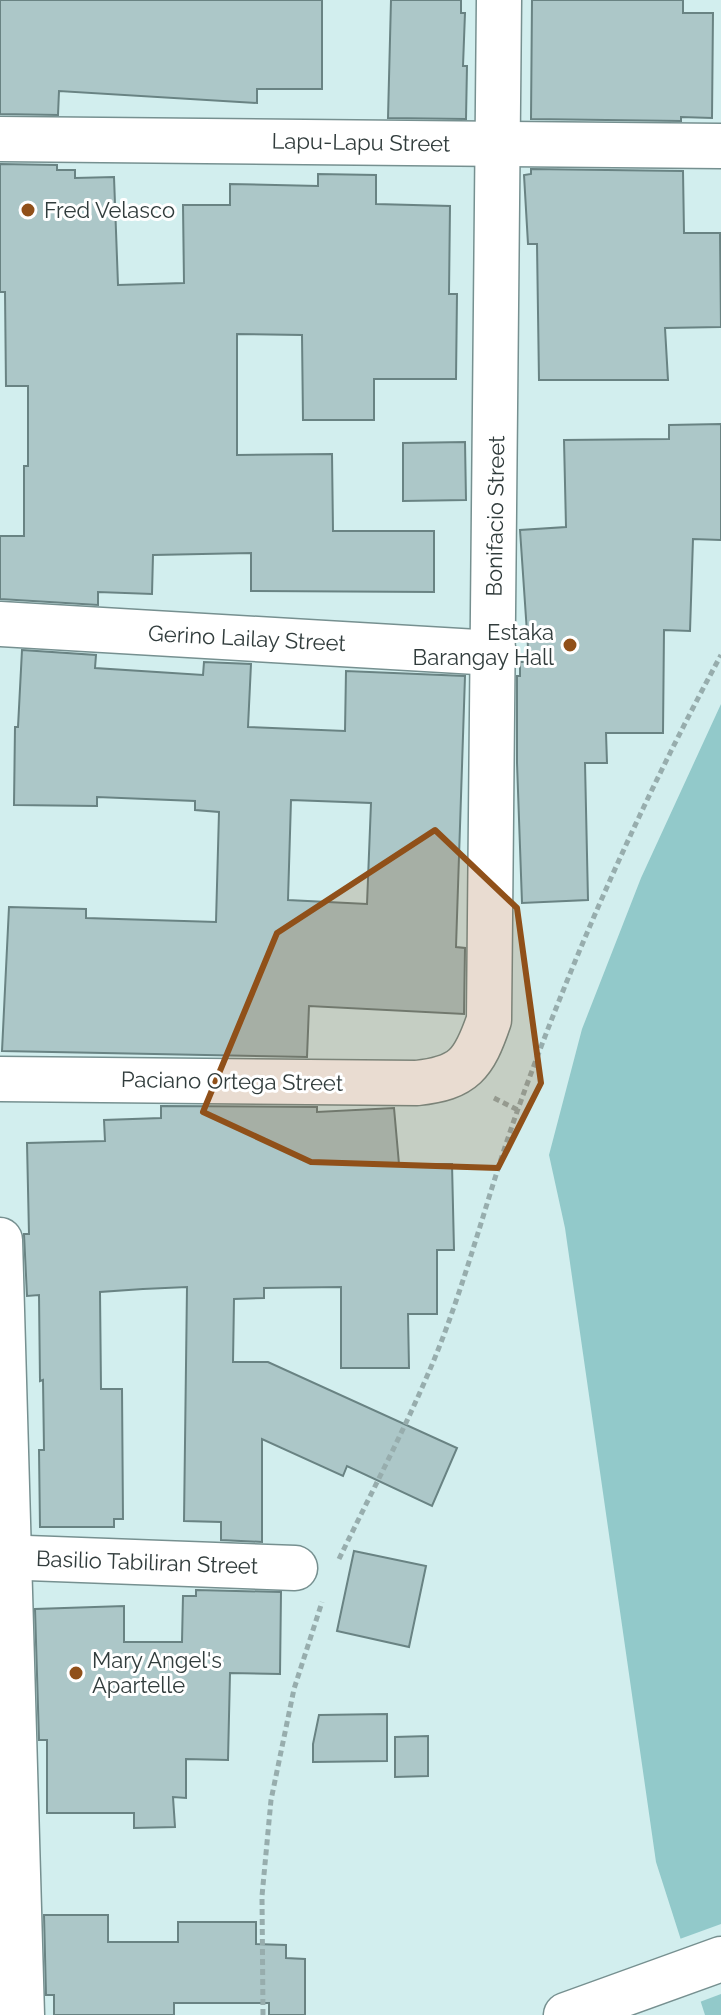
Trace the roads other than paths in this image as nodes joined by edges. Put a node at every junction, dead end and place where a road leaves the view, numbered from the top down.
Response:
1 (499, 0) edge
2 (0, 139) edge
3 (499, 144) junction
4 (721, 146) edge
5 (0, 624) edge
6 (494, 653) junction
7 (462, 1071) joint
8 (0, 1079) edge
9 (0, 1240) edge
10 (5, 1557) edge
11 (314, 1570) road end
12 (721, 1959) edge
13 (22, 2015) edge
14 (566, 2015) edge

1 - 3 main road, Bonifacio Street
2 - 3 main road, Lapu-Lapu Street
3 - 4 main road, Lapu-Lapu Street
3 - 6 main road, Bonifacio Street
5 - 6 main road, Gerino Lailay Street
6 - 7 main road, Bonifacio Street
7 - 8 main road, Paciano Ortega Street
9 - 10 main road
10 - 11 main road, Basilio Tabiliran Street
10 - 13 main road
12 - 14 main road

